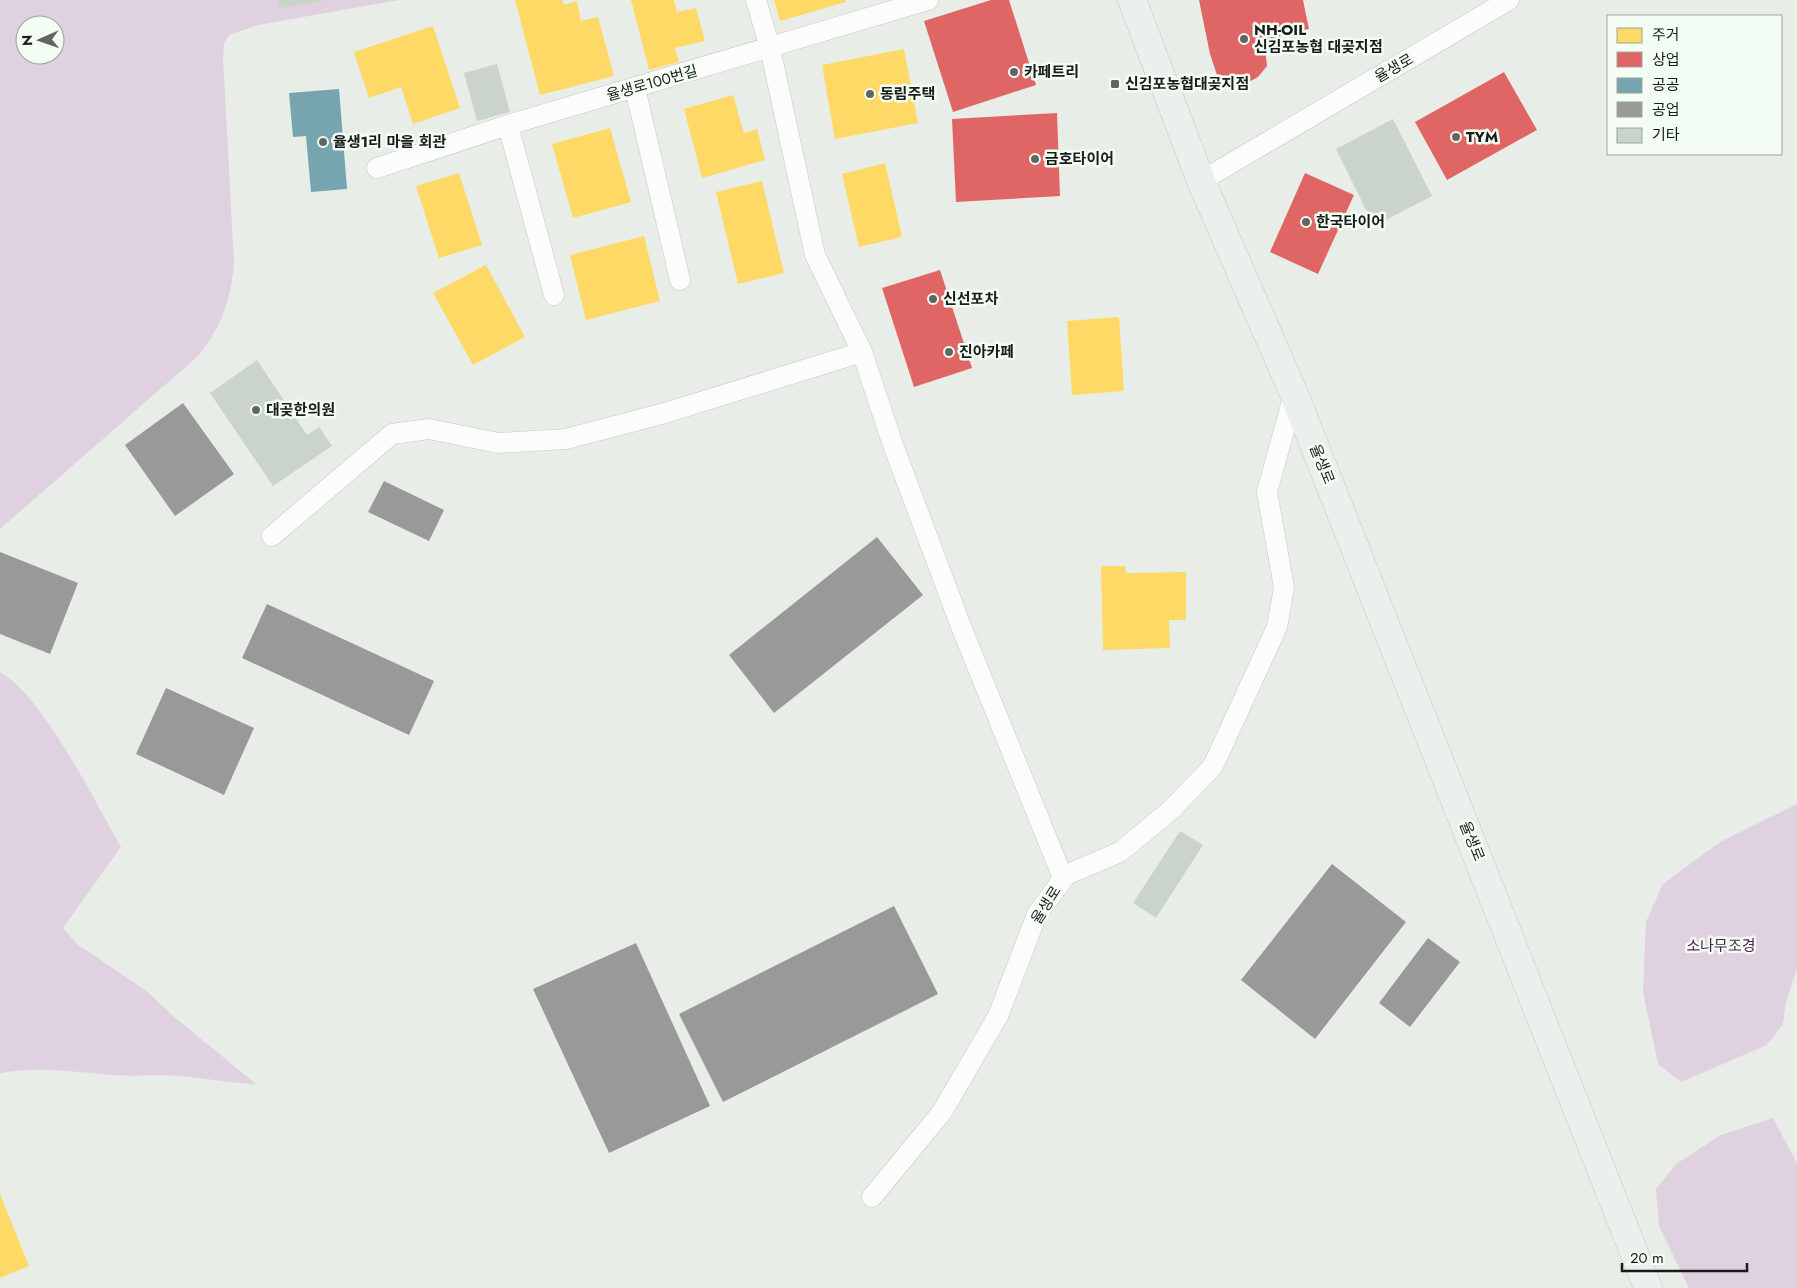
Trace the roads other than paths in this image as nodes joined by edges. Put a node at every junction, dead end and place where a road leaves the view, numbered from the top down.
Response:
1 (756, 0) edge
2 (1132, 0) edge
3 (1510, 0) edge
4 (922, 1) edge
5 (770, 48) junction
6 (635, 88) junction
7 (508, 125) junction
8 (377, 168) dead end
9 (1201, 181) junction
10 (680, 280) dead end
11 (554, 295) dead end
12 (862, 352) junction
13 (1294, 394) junction
14 (272, 536) dead end
15 (1063, 878) junction
16 (872, 1197) dead end
17 (1648, 1288) edge

1 - 5 lane
2 - 9 street, 율생로
3 - 9 lane, 율생로
4 - 5 lane, 율생로100번길
5 - 6 lane, 율생로100번길
5 - 12 lane
6 - 7 lane, 율생로100번길
6 - 10 lane
7 - 8 lane, 율생로100번길
7 - 11 lane
9 - 13 street, 율생로
12 - 14 lane
12 - 15 lane
13 - 15 lane, 율생로
13 - 17 street, 율생로
15 - 16 lane, 율생로

